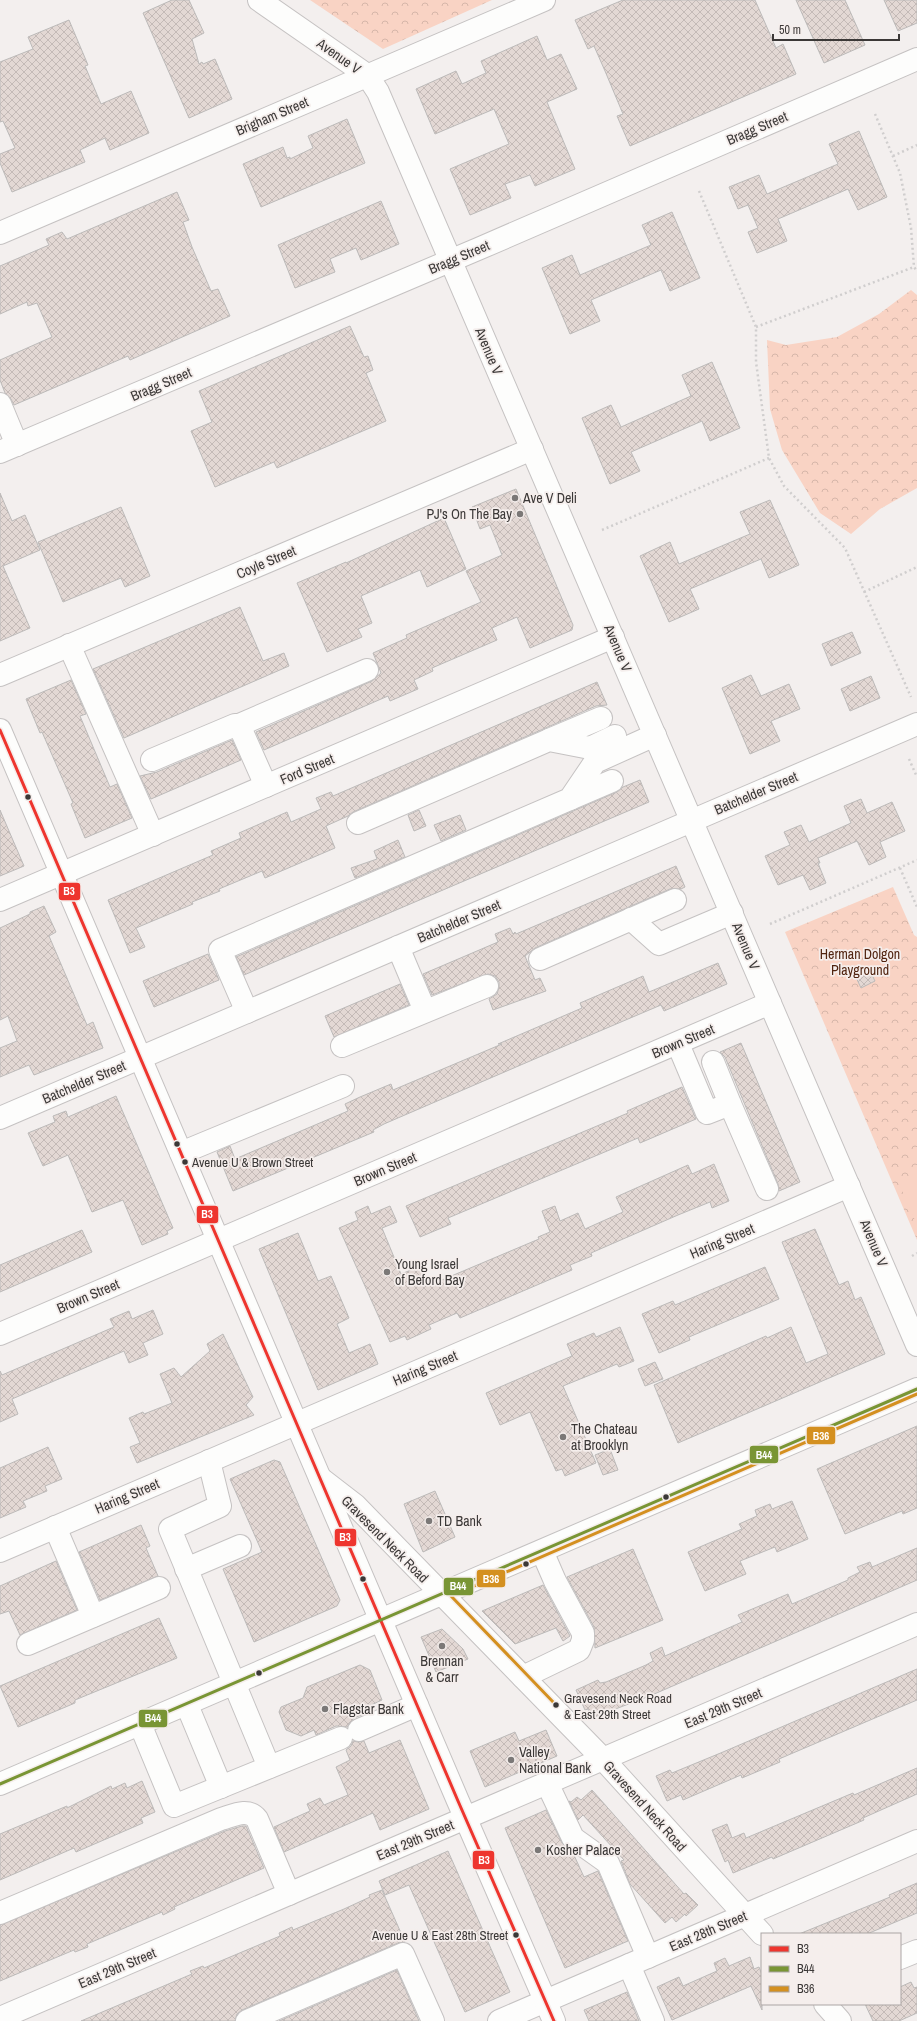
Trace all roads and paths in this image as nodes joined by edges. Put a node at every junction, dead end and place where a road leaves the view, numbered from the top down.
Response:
1 (258, 0) edge
2 (544, 0) edge
3 (917, 59) edge
4 (367, 76) junction
5 (874, 114) dead end
6 (917, 145) edge
7 (893, 156) junction
8 (699, 191) dead end
9 (0, 233) edge
10 (451, 261) junction
11 (914, 267) junction
12 (917, 271) edge
13 (756, 327) junction
14 (0, 404) edge
15 (8, 448) edge
16 (532, 449) junction
17 (769, 458) junction
18 (602, 530) dead end
19 (917, 567) edge
20 (864, 592) junction
21 (613, 637) junction
22 (69, 645) junction
23 (367, 670) dead end
24 (0, 675) edge
25 (911, 697) dead end
26 (601, 718) dead end
27 (917, 724) edge
28 (239, 725) junction
29 (652, 728) junction
30 (0, 730) edge
31 (549, 740) junction
32 (909, 759) dead end
33 (152, 760) dead end
34 (917, 777) edge
35 (612, 781) dead end
36 (266, 786) junction
37 (570, 799) junction
38 (692, 821) junction
39 (358, 824) dead end
40 (153, 834) junction
41 (917, 860) edge
42 (900, 868) junction
43 (62, 874) junction
44 (0, 900) edge
45 (675, 900) dead end
46 (917, 907) edge
47 (732, 913) junction
48 (631, 919) junction
49 (770, 924) dead end
50 (398, 947) junction
51 (540, 959) dead end
52 (487, 986) dead end
53 (770, 1003) junction
54 (425, 1011) junction
55 (247, 1012) junction
56 (678, 1044) junction
57 (342, 1046) dead end
58 (140, 1057) junction
59 (713, 1062) dead end
60 (343, 1086) dead end
61 (730, 1104) junction
62 (0, 1118) edge
63 (181, 1153) junction
64 (849, 1186) junction
65 (767, 1189) dead end
66 (218, 1240) junction
67 (917, 1254) edge
68 (912, 1256) dead end
69 (0, 1334) edge
70 (917, 1344) edge
71 (917, 1389) edge
72 (297, 1424) junction
73 (209, 1461) junction
74 (320, 1478) junction
75 (55, 1527) junction
76 (240, 1546) dead end
77 (0, 1550) edge
78 (542, 1551) junction
79 (186, 1569) junction
80 (159, 1588) dead end
81 (442, 1594) junction
82 (93, 1616) junction
83 (381, 1621) junction
84 (917, 1624) edge
85 (28, 1644) dead end
86 (522, 1678) junction
87 (235, 1684) junction
88 (187, 1704) junction
89 (417, 1705) junction
90 (140, 1724) junction
91 (603, 1759) junction
92 (269, 1767) junction
93 (547, 1783) junction
94 (0, 1784) edge
95 (221, 1787) junction
96 (466, 1818) junction
97 (917, 1841) edge
98 (289, 1894) junction
99 (0, 1913) edge
100 (745, 1916) junction
101 (761, 1933) edge
102 (917, 1951) edge
103 (901, 1958) edge
104 (638, 1961) junction
105 (545, 2001) junction
106 (826, 2005) edge
107 (0, 2018) edge
108 (247, 2021) edge
109 (434, 2021) edge
110 (499, 2021) edge
111 (554, 2021) edge
112 (653, 2021) edge
113 (840, 2021) edge

1 - 4 street, Avenue V
2 - 4 street, Brigham Street
3 - 10 street, Bragg Street
4 - 9 street, Brigham Street
4 - 10 street, Avenue V
5 - 7 path
6 - 7 path
7 - 11 path
8 - 13 path
10 - 15 street, Bragg Street
10 - 16 street, Avenue V
11 - 12 path
11 - 13 path
13 - 17 path
14 - 15 street
16 - 21 street, Avenue V
16 - 22 street, Coyle Street
17 - 18 path
17 - 20 path
19 - 20 path
20 - 25 path
21 - 29 street, Avenue V
21 - 36 street, Ford Street
22 - 24 street, Coyle Street
22 - 40 street
23 - 28 street
26 - 31 street
27 - 38 street, Batchelder Street
28 - 33 street
28 - 36 street
29 - 31 street
29 - 37 street
29 - 38 street, Avenue V
30 - 43 street
31 - 39 street
32 - 34 path
35 - 37 street
36 - 40 street, Ford Street
37 - 55 street
38 - 47 street, Avenue V
38 - 50 street, Batchelder Street
40 - 43 street, Ford Street
41 - 42 path
42 - 46 path
42 - 49 path
43 - 44 street, Ford Street
43 - 58 street
45 - 48 street
47 - 48 street
47 - 53 street, Avenue V
48 - 51 street
50 - 54 street
50 - 55 street, Batchelder Street
52 - 54 street
53 - 56 street, Brown Street
53 - 64 street, Avenue V
54 - 57 street
55 - 58 street, Batchelder Street
56 - 61 street
56 - 66 street, Brown Street
58 - 62 street, Batchelder Street
58 - 63 street
59 - 61 street
60 - 63 street
61 - 65 street
63 - 66 street
64 - 70 street, Avenue V
64 - 72 street, Haring Street
66 - 69 street, Brown Street
66 - 72 street
67 - 68 path
71 - 78 street
72 - 73 street, Haring Street
72 - 74 street
73 - 75 street, Haring Street
73 - 79 street
74 - 81 street, Gravesend Neck Road
74 - 83 street
75 - 77 street, Haring Street
75 - 82 street
76 - 79 street
78 - 81 street
78 - 86 street
79 - 87 street
80 - 82 street
81 - 83 street
81 - 86 street, Gravesend Neck Road
82 - 85 street
83 - 87 street
83 - 89 street
84 - 91 street, East 29th Street
86 - 91 street, Gravesend Neck Road
87 - 88 street
87 - 92 street
88 - 90 street
88 - 95 street
89 - 92 street
89 - 96 street
90 - 94 street
90 - 95 street
91 - 93 street, East 29th Street
91 - 100 street, Gravesend Neck Road
92 - 95 street
93 - 96 street, East 29th Street
93 - 104 street
96 - 98 street, East 29th Street
96 - 105 street
97 - 100 street, East 28th Street
98 - 99 street
98 - 107 street, East 29th Street
100 - 101 street, Gravesend Neck Road
100 - 104 street, East 28th Street
102 - 103 street
104 - 105 street, East 28th Street
104 - 112 street
105 - 110 street, East 28th Street
105 - 111 street
106 - 113 street
108 - 109 street

